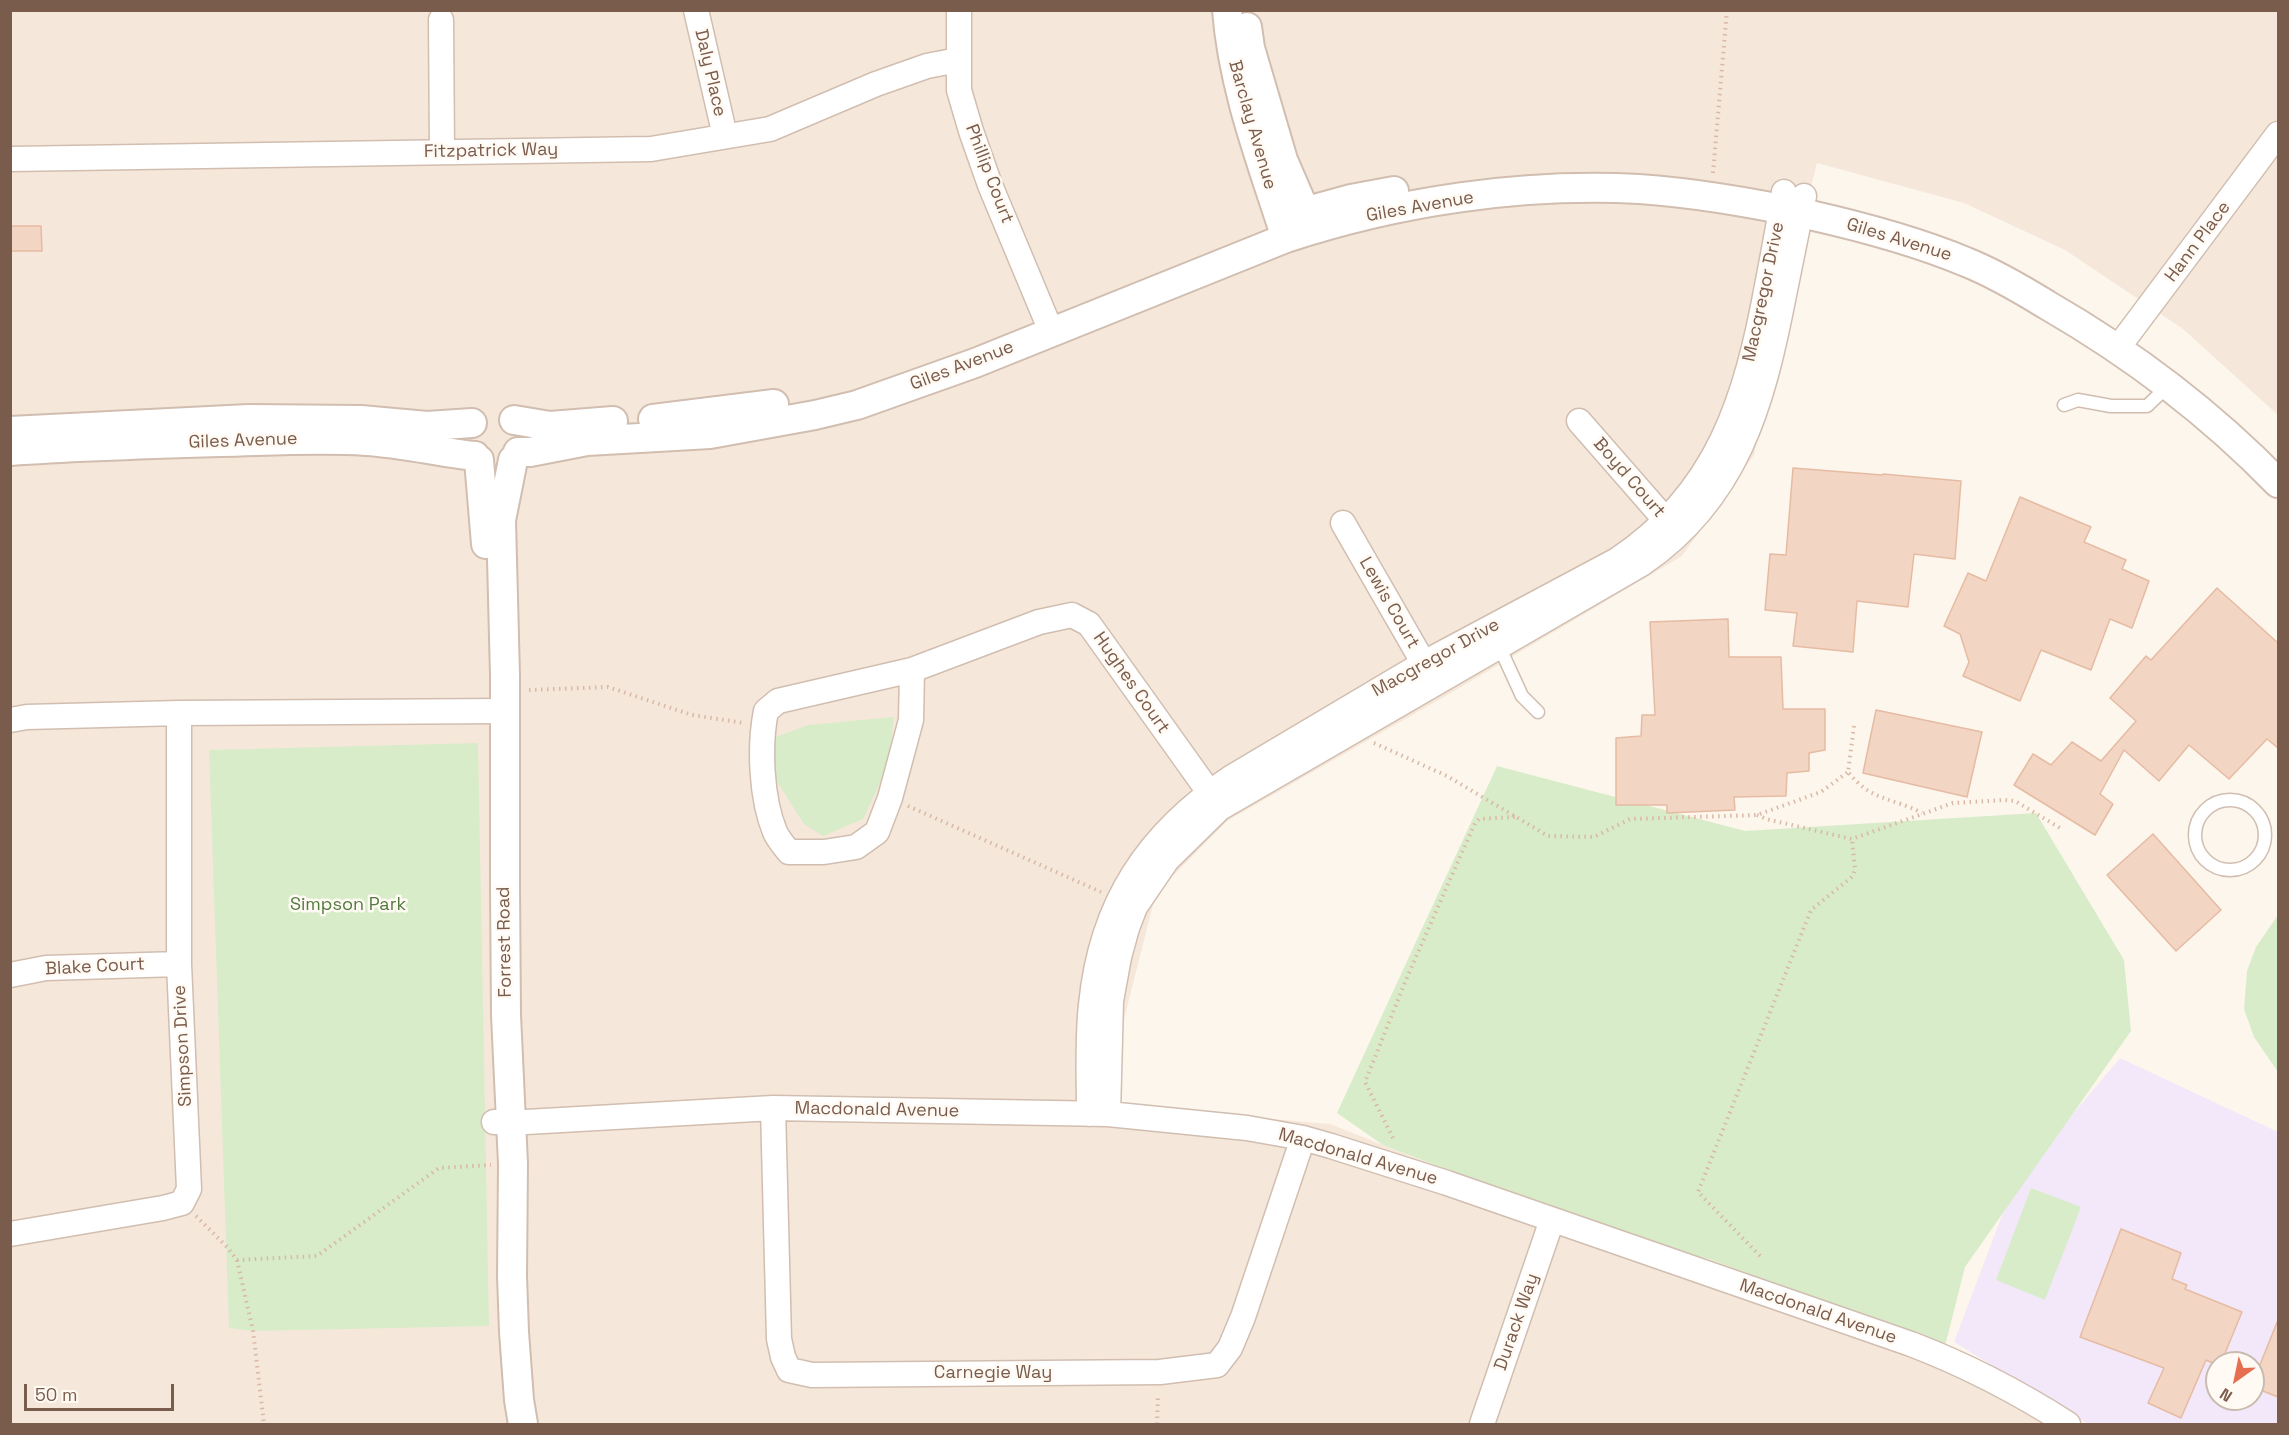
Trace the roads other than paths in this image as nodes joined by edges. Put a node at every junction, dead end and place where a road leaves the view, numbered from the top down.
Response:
1 (696, 10) edge
2 (958, 10) edge
3 (1227, 10) edge
4 (1245, 10) edge
5 (441, 20) dead end
6 (958, 60) junction
7 (2278, 134) edge
8 (725, 136) junction
9 (441, 152) junction
10 (10, 159) edge
11 (1792, 202) junction
12 (1296, 224) junction
13 (1048, 322) junction
14 (2123, 341) junction
15 (2169, 385) junction
16 (2064, 405) dead end
17 (514, 420) junction
18 (1579, 421) dead end
19 (472, 423) junction
20 (10, 431) edge
21 (10, 452) edge
22 (515, 456) junction
23 (2278, 457) edge
24 (477, 458) junction
25 (2278, 483) edge
26 (1343, 523) dead end
27 (1672, 528) junction
28 (1500, 646) junction
29 (912, 670) junction
30 (1429, 673) junction
31 (496, 711) junction
32 (1538, 712) dead end
33 (179, 713) junction
34 (10, 720) edge
35 (1215, 800) junction
36 (2265, 833) junction
37 (2278, 834) edge
38 (179, 964) junction
39 (10, 975) edge
40 (773, 1108) junction
41 (1099, 1114) junction
42 (503, 1122) junction
43 (1303, 1138) junction
44 (1552, 1220) junction
45 (10, 1234) edge
46 (510, 1425) edge
47 (523, 1425) edge
48 (1482, 1425) edge
49 (2068, 1425) edge

1 - 8 street, Daly Place
2 - 6 street, Phillip Court
3 - 12 street, Barclay Avenue
4 - 12 street, Barclay Avenue
5 - 9 street
6 - 8 street, Fitzpatrick Way
6 - 13 street, Phillip Court
7 - 14 street, Hann Place
8 - 9 street, Fitzpatrick Way
9 - 10 street, Fitzpatrick Way
11 - 12 street, Giles Avenue
11 - 12 street, Giles Avenue
11 - 14 street, Giles Avenue
11 - 27 street, Macgregor Drive
12 - 13 street, Giles Avenue
13 - 17 street, Giles Avenue
13 - 22 street, Giles Avenue
14 - 15 street, Giles Avenue
14 - 23 street, Giles Avenue
15 - 16 lane
15 - 25 street, Giles Avenue
17 - 19 street
17 - 22 street
18 - 27 street, Boyd Court
19 - 20 street, Giles Avenue
19 - 24 street
21 - 24 street, Giles Avenue
22 - 24 street
22 - 31 street, Forrest Road
24 - 31 street, Forrest Road
26 - 30 street, Lewis Court
27 - 28 street, Macgregor Drive
27 - 30 street, Macgregor Drive
28 - 30 street, Macgregor Drive
28 - 32 lane
29 - 29 street, Hughes Court
29 - 35 street, Hughes Court
30 - 35 street, Macgregor Drive
30 - 35 street, Macgregor Drive
31 - 33 street
31 - 42 street, Forrest Road
33 - 34 street
33 - 38 street, Simpson Drive
35 - 41 street, Macgregor Drive
35 - 41 street, Macgregor Drive
36 - 36 lane
36 - 37 lane
38 - 39 street, Blake Court
38 - 45 street, Simpson Drive
40 - 41 street, Macdonald Avenue
40 - 42 street, Macdonald Avenue
40 - 43 street, Carnegie Way
41 - 43 street, Macdonald Avenue
42 - 46 street, Forrest Road
42 - 47 street, Forrest Road
43 - 44 street, Macdonald Avenue
44 - 48 street, Durack Way
44 - 49 street, Macdonald Avenue

